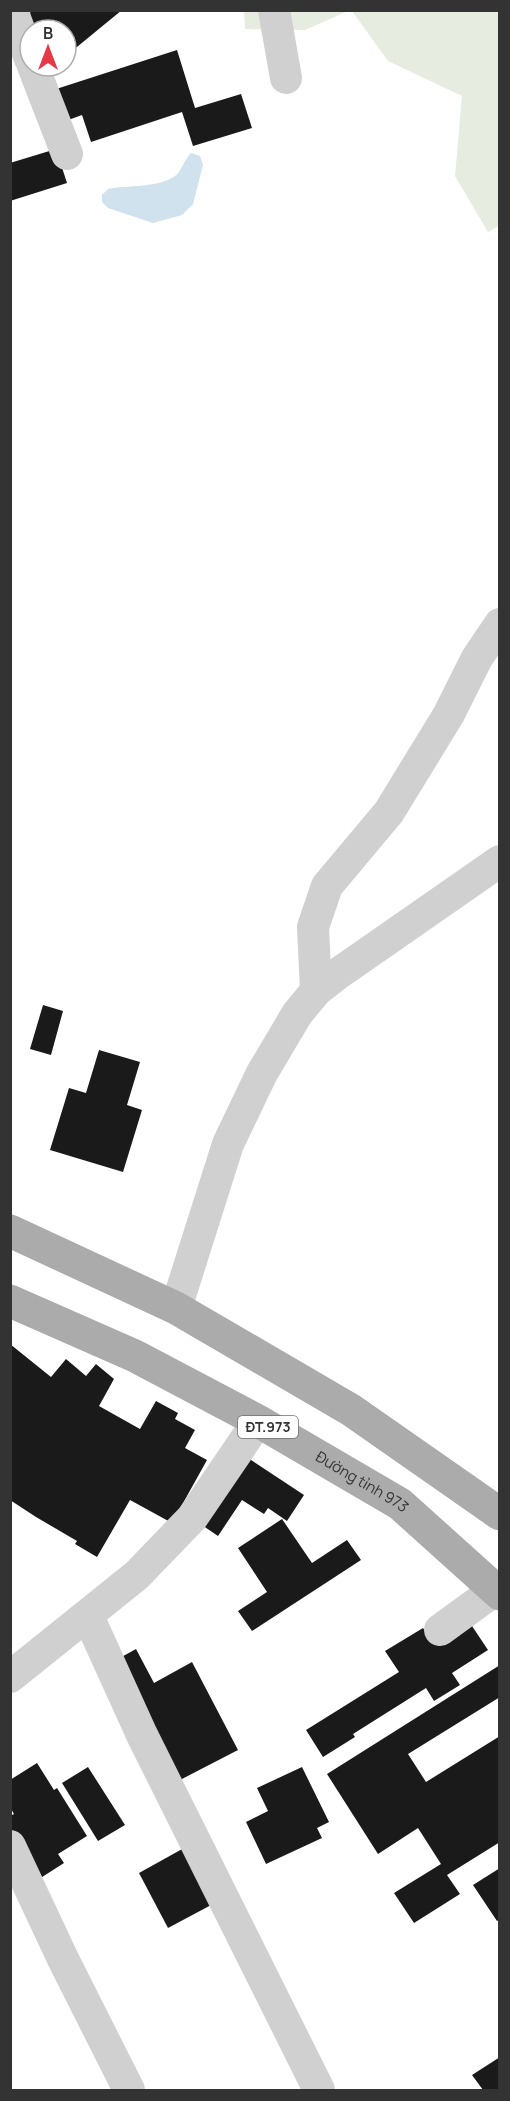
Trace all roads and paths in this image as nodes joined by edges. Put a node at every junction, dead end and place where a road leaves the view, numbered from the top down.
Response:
1 (12, 10) edge
2 (274, 10) edge
3 (18, 26) edge
4 (38, 78) edge
5 (286, 78) dead end
6 (67, 154) dead end
7 (500, 624) edge
8 (500, 861) edge
9 (316, 991) junction
10 (10, 1231) edge
11 (10, 1302) edge
12 (176, 1308) junction
13 (258, 1421) junction
14 (500, 1514) edge
15 (497, 1592) edge
16 (88, 1616) junction
17 (440, 1630) dead end
18 (10, 1677) edge
19 (10, 1846) edge
20 (129, 2091) edge
21 (319, 2091) edge

1 - 3 street
2 - 5 street
4 - 6 street
7 - 9 street
8 - 9 street
9 - 12 street
10 - 12 main road
11 - 13 main road, Đường tỉnh 973 / ĐT.973
12 - 14 main road
13 - 15 main road, Đường tỉnh 973 / ĐT.973
13 - 16 street
15 - 17 street
16 - 18 street
16 - 21 street
19 - 20 street

